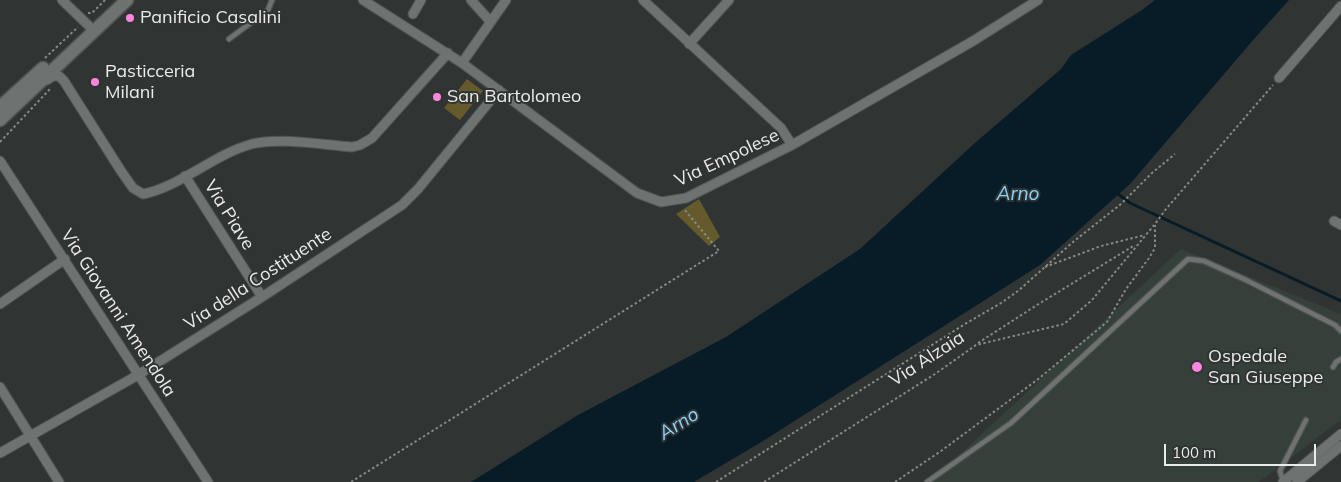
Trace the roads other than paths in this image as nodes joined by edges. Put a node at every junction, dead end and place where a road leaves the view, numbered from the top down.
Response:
1 (62, 0) edge
2 (116, 0) edge
3 (127, 0) edge
4 (272, 0) edge
5 (363, 0) edge
6 (421, 0) edge
7 (471, 0) edge
8 (506, 0) edge
9 (643, 0) edge
10 (729, 0) edge
11 (1034, 1) edge
12 (1341, 6) edge
13 (413, 14) dead end
14 (490, 20) junction
15 (89, 26) junction
16 (229, 39) dead end
17 (689, 44) junction
18 (448, 53) junction
19 (462, 62) junction
20 (1280, 78) road end
21 (499, 90) junction
22 (32, 91) junction
23 (0, 107) edge
24 (0, 120) edge
25 (0, 128) edge
26 (792, 145) junction
27 (0, 161) edge
28 (185, 176) junction
29 (65, 260) junction
30 (262, 297) junction
31 (0, 304) edge
32 (1341, 331) edge
33 (1341, 359) edge
34 (1333, 367) dead end
35 (138, 375) junction
36 (0, 387) edge
37 (1306, 420) dead end
38 (1341, 434) edge
39 (30, 436) junction
40 (1341, 446) edge
41 (0, 453) edge
42 (1299, 481) edge
43 (59, 482) edge
44 (208, 482) edge
45 (927, 482) edge
46 (1283, 482) edge

1 - 15 street
2 - 15 main road
3 - 22 main road
4 - 16 lane
5 - 18 street, Via Empolese
6 - 13 street
7 - 14 street
8 - 14 street
9 - 17 street
10 - 17 street
11 - 26 street, Via Empolese
12 - 20 street
14 - 19 street
15 - 23 main road
17 - 26 street
18 - 19 street, Via Empolese
18 - 28 street
19 - 21 street, Via Empolese
21 - 26 street, Via Empolese
21 - 30 street, Via della Costituente
22 - 24 main road
22 - 25 street
22 - 28 street
27 - 29 street, Via Giovanni Amendola
28 - 30 street, Via Piave
29 - 31 street
29 - 35 street, Via Giovanni Amendola
30 - 35 street, Via della Costituente
32 - 45 lane
33 - 34 lane
35 - 39 street, Via della Costituente
35 - 44 street, Via Giovanni Amendola
36 - 39 street
37 - 46 lane
38 - 46 street
39 - 41 street, Via della Costituente
39 - 43 street
40 - 42 street

